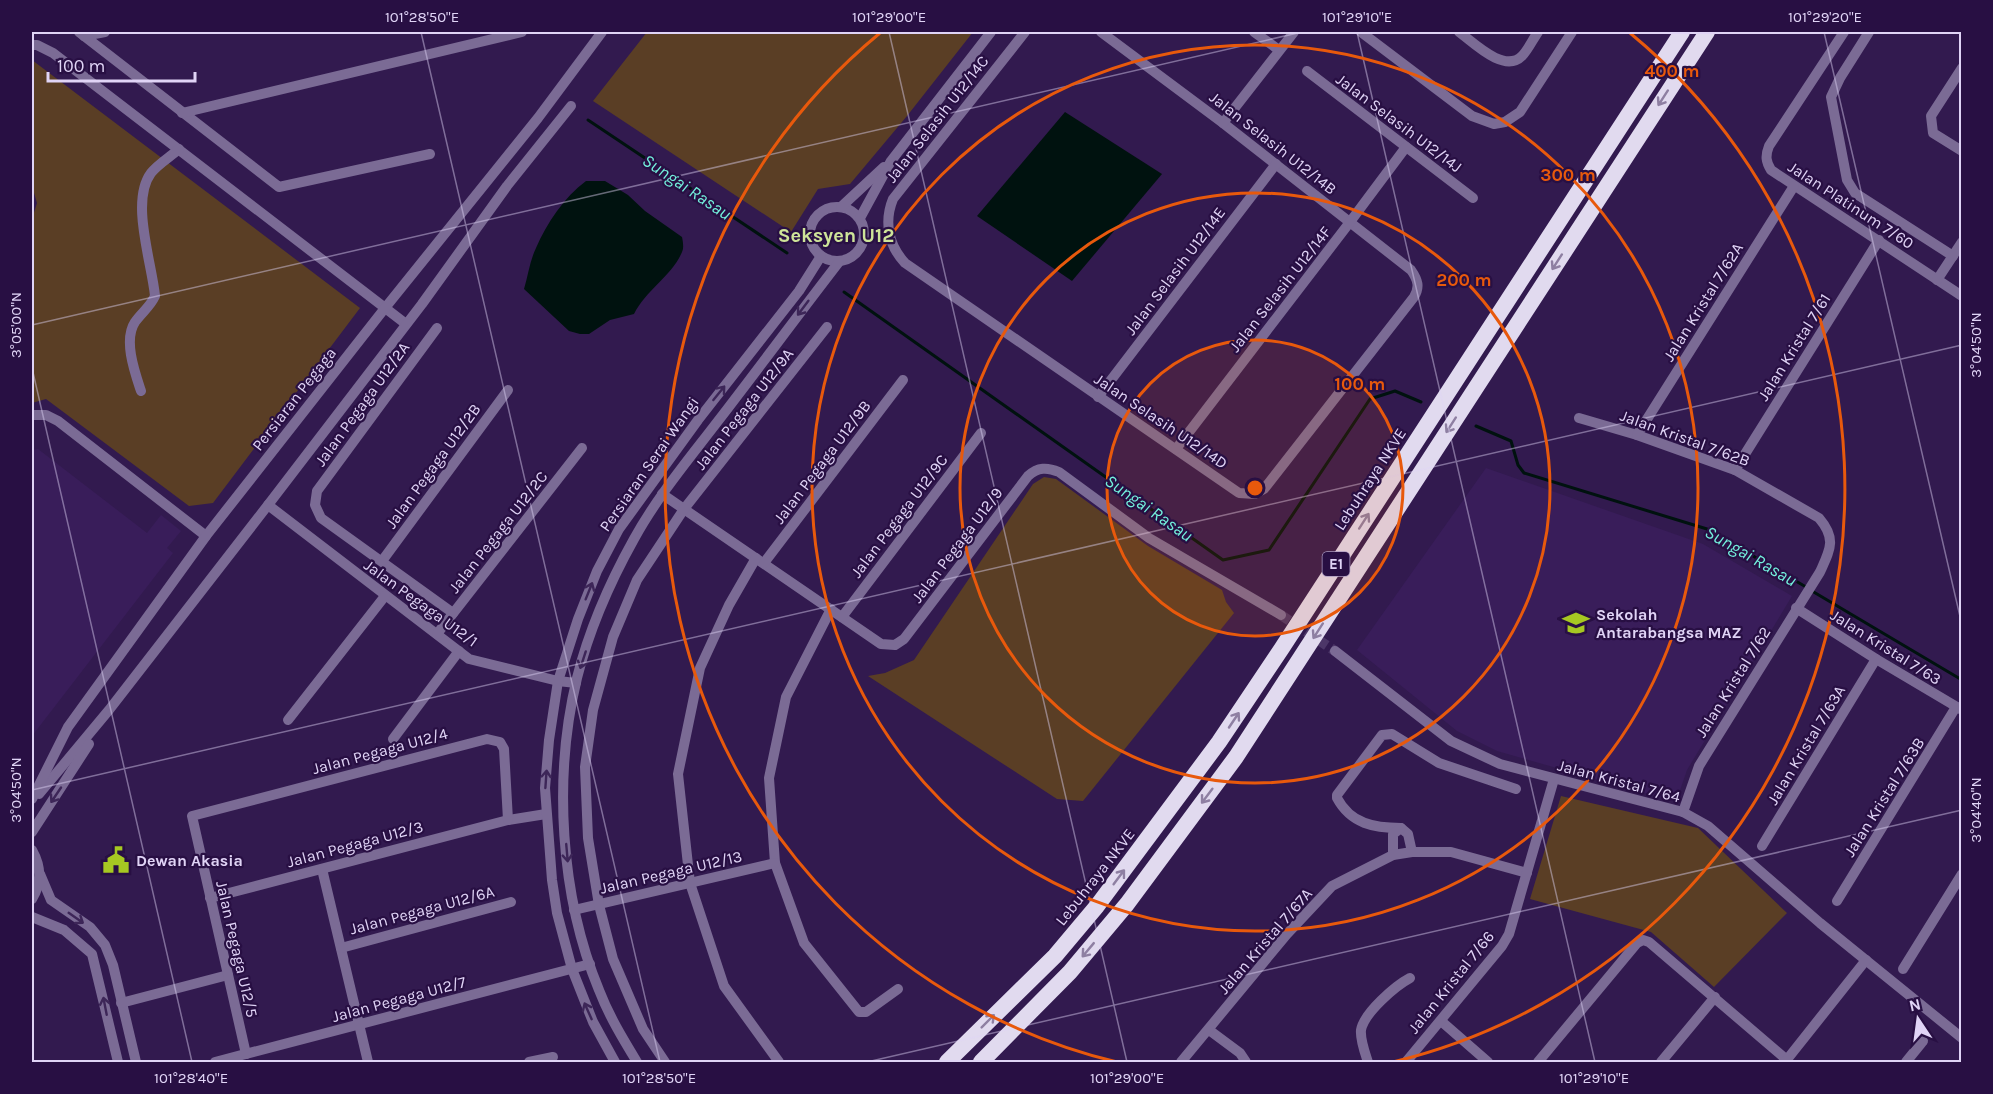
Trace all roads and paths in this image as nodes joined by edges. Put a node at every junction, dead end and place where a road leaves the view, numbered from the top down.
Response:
1 (105, 32) edge
2 (522, 32) edge
3 (602, 32) edge
4 (991, 32) edge
5 (1025, 32) edge
6 (1101, 32) edge
7 (1254, 32) edge
8 (1294, 32) edge
9 (1361, 32) edge
10 (1459, 32) edge
11 (1538, 32) edge
12 (1572, 32) edge
13 (1682, 32) edge
14 (1707, 32) edge
15 (1844, 32) edge
16 (1869, 32) edge
17 (82, 34) edge
18 (32, 45) edge
19 (1279, 50) junction
20 (1962, 68) edge
21 (1307, 71) dead end
22 (571, 106) dead end
23 (182, 113) junction
24 (1223, 123) junction
25 (1406, 147) junction
26 (179, 149) junction
27 (1962, 151) edge
28 (430, 154) dead end
29 (891, 161) junction
30 (1276, 164) junction
31 (1794, 186) junction
32 (1473, 198) dead end
33 (841, 207) junction
34 (860, 218) junction
35 (1350, 222) junction
36 (1879, 240) junction
37 (1962, 242) edge
38 (821, 256) junction
39 (1953, 256) junction
40 (838, 262) junction
41 (1937, 280) junction
42 (1962, 296) edge
43 (385, 308) junction
44 (406, 324) junction
45 (827, 327) dead end
46 (437, 328) dead end
47 (1053, 366) joint
48 (903, 380) dead end
49 (508, 390) dead end
50 (141, 391) dead end
51 (1098, 397) junction
52 (32, 415) edge
53 (1579, 418) dead end
54 (981, 433) dead end
55 (1637, 435) junction
56 (582, 448) dead end
57 (1176, 449) junction
58 (1735, 470) junction
59 (662, 494) junction
60 (1255, 494) joint
61 (268, 505) junction
62 (684, 509) junction
63 (207, 536) junction
64 (382, 561) junction
65 (760, 561) junction
66 (1820, 573) joint
67 (385, 596) junction
68 (1800, 604) junction
69 (831, 609) junction
70 (453, 613) junction
71 (1281, 615) tunnel mouth
72 (842, 617) junction
73 (436, 634) junction
74 (459, 651) junction
75 (1335, 651) tunnel mouth
76 (1876, 659) junction
77 (558, 681) junction
78 (576, 683) junction
79 (1959, 709) edge
80 (109, 710) junction
81 (288, 720) dead end
82 (393, 739) dead end
83 (1554, 779) junction
84 (1516, 789) dead end
85 (32, 801) edge
86 (1683, 812) junction
87 (546, 814) junction
88 (192, 816) joint
89 (508, 820) junction
90 (1401, 828) junction
91 (32, 832) edge
92 (1762, 846) dead end
93 (32, 850) edge
94 (1412, 852) junction
95 (1393, 855) junction
96 (776, 863) junction
97 (322, 869) junction
98 (1527, 873) junction
99 (40, 874) junction
100 (1962, 874) edge
101 (690, 883) junction
102 (210, 898) junction
103 (32, 899) edge
104 (511, 902) dead end
105 (1837, 902) dead end
106 (598, 904) junction
107 (574, 910) junction
108 (32, 917) edge
109 (341, 948) junction
110 (1866, 960) junction
111 (590, 964) junction
112 (572, 969) junction
113 (1903, 969) dead end
114 (228, 975) junction
115 (1410, 978) dead end
116 (898, 989) dead end
117 (1715, 997) junction
118 (122, 1003) junction
119 (1441, 1021) junction
120 (359, 1025) junction
121 (1209, 1030) junction
122 (1962, 1038) edge
123 (1923, 1041) dead end
124 (246, 1054) junction
125 (553, 1057) dead end
126 (1786, 1061) edge
127 (118, 1062) edge
128 (136, 1062) edge
129 (215, 1062) edge
130 (369, 1062) edge
131 (529, 1062) edge
132 (615, 1062) edge
133 (637, 1062) edge
134 (664, 1062) edge
135 (779, 1062) edge
136 (947, 1062) edge
137 (981, 1062) edge
138 (1181, 1062) edge
139 (1246, 1062) edge
140 (1368, 1062) edge
141 (1406, 1062) edge
142 (1488, 1062) edge
143 (1538, 1062) edge
144 (1661, 1062) edge
145 (1906, 1062) edge

1 - 17 street
2 - 23 street
3 - 43 street, Persiaran Pegaga
4 - 29 street
5 - 47 street, Jalan Selasih U12/14C
6 - 24 street, Jalan Selasih U12/14B
7 - 19 street
8 - 19 street
9 - 12 street
10 - 11 street
136 -> 13 highway, Lebuhraya NKVE / E1
14 -> 137 highway, E1
15 - 31 street, Jalan Platinum 7/60
16 - 39 street
17 - 23 street
18 - 26 street
19 - 24 street
20 - 27 street
21 - 25 street, Jalan Selasih U12/14J
22 - 44 street, Persiaran Pegaga
23 - 28 street
24 - 30 street, Jalan Selasih U12/14B
25 - 32 street, Jalan Selasih U12/14J
25 - 35 street, Jalan Selasih U12/14F
26 - 43 street
26 - 50 street
29 - 33 street
29 - 34 street
30 - 35 street, Jalan Selasih U12/14B
30 - 51 street, Jalan Selasih U12/14E
31 - 36 street, Jalan Platinum 7/60
31 - 55 street, Jalan Kristal 7/62A
33 - 34 street
33 - 38 street
34 - 40 street
35 - 57 street, Jalan Selasih U12/14F
35 - 60 street, Jalan Selasih U12/14B
36 - 41 street, Jalan Platinum 7/60
36 - 58 street, Jalan Kristal 7/61
37 - 39 street
38 - 40 street
77 -> 38 street, Persiaran Serai Wangi
39 - 41 street
40 -> 59 street, Persiaran Serai Wangi
41 - 42 street, Jalan Platinum 7/60
43 - 44 street
43 - 63 street, Persiaran Pegaga
44 - 61 street, Persiaran Pegaga
45 - 62 street, Jalan Pegaga U12/9A
46 - 64 street, Jalan Pegaga U12/2A
47 - 51 street, Jalan Selasih U12/14D
48 - 65 street, Jalan Pegaga U12/9B
49 - 64 street, Jalan Pegaga U12/2B
51 - 57 street, Jalan Selasih U12/14D
52 - 63 street
53 - 55 street, Jalan Kristal 7/62B
54 - 72 street, Jalan Pegaga U12/9C
55 - 58 street, Jalan Kristal 7/62B
56 - 70 street, Jalan Pegaga U12/2C
57 - 60 street, Jalan Selasih U12/14D
58 - 66 street, Jalan Kristal 7/62B
59 - 62 street, Jalan Pegaga U12/9
59 -> 78 street, Persiaran Serai Wangi
61 - 67 street, Jalan Pegaga U12/1
61 - 80 street, Persiaran Pegaga
62 - 65 street, Jalan Pegaga U12/9
62 - 106 street, Jalan Pegaga U12/9A
63 - 85 street, Persiaran Pegaga
64 - 70 street
65 - 69 street, Jalan Pegaga U12/9
65 - 101 street, Jalan Pegaga U12/9B
66 - 68 street, Jalan Kristal 7/62
67 - 73 street, Jalan Pegaga U12/1
67 - 81 street
68 - 76 street, Jalan Kristal 7/63
68 - 86 street, Jalan Kristal 7/62
69 - 72 street, Jalan Pegaga U12/9
69 - 96 street
70 - 73 street, Jalan Pegaga U12/2C
71 - 72 street, Jalan Pegaga U12/9
73 - 74 street, Jalan Pegaga U12/1
74 - 77 street, Jalan Pegaga U12/1
74 - 82 street
75 - 83 street, Jalan Kristal 7/64
76 - 79 street, Jalan Kristal 7/63
76 - 92 street, Jalan Kristal 7/63A
77 - 78 street, Jalan Pegaga U12/1
87 -> 77 street, Persiaran Serai Wangi
78 -> 107 street, Persiaran Serai Wangi
79 - 105 street, Jalan Kristal 7/63B
80 - 85 street, Persiaran Pegaga
80 -> 91 street, Persiaran Pegaga
83 - 86 street, Jalan Kristal 7/64
83 - 98 street, Jalan Kristal 7/66
84 - 90 street
86 - 110 street, Jalan Kristal 7/64
87 - 89 street, Jalan Pegaga U12/3
87 - 112 street, Persiaran Serai Wangi
88 - 89 street, Jalan Pegaga U12/4
88 - 102 street, Jalan Pegaga U12/5
89 - 97 street, Jalan Pegaga U12/3
90 - 94 street
90 - 95 street
93 - 99 street
94 - 95 street, Jalan Kristal 7/67A
94 - 98 street, Jalan Kristal 7/67A
95 - 121 street, Jalan Kristal 7/67A
96 - 101 street, Jalan Pegaga U12/13
96 - 116 street
97 - 102 street, Jalan Pegaga U12/3
97 - 109 street
98 - 119 street, Jalan Kristal 7/66
99 - 103 street
99 -> 118 street
100 - 113 street
101 - 106 street, Jalan Pegaga U12/13
101 - 135 street, Jalan Pegaga U12/9B
102 - 114 street, Jalan Pegaga U12/5
104 - 109 street, Jalan Pegaga U12/6A
106 - 107 street, Jalan Pegaga U12/13
106 - 134 street, Jalan Pegaga U12/9A
107 - 111 street, Persiaran Serai Wangi
127 -> 108 street
109 - 120 street
110 - 122 street, Jalan Kristal 7/64
110 - 126 street
111 - 112 street, Jalan Pegaga U12/7
111 - 133 street, Persiaran Serai Wangi
112 - 120 street, Jalan Pegaga U12/7
132 -> 112 street, Persiaran Serai Wangi
114 - 118 street
114 - 124 street, Jalan Pegaga U12/5
115 - 140 street
117 - 126 street
117 - 143 street
117 - 144 street
118 - 128 street
119 - 141 street, Jalan Kristal 7/66
119 - 142 street
120 - 124 street, Jalan Pegaga U12/7
120 - 130 street
121 - 138 street, Jalan Kristal 7/67A
121 - 139 street
123 - 145 street
124 - 129 street, Jalan Pegaga U12/7
125 - 131 street

